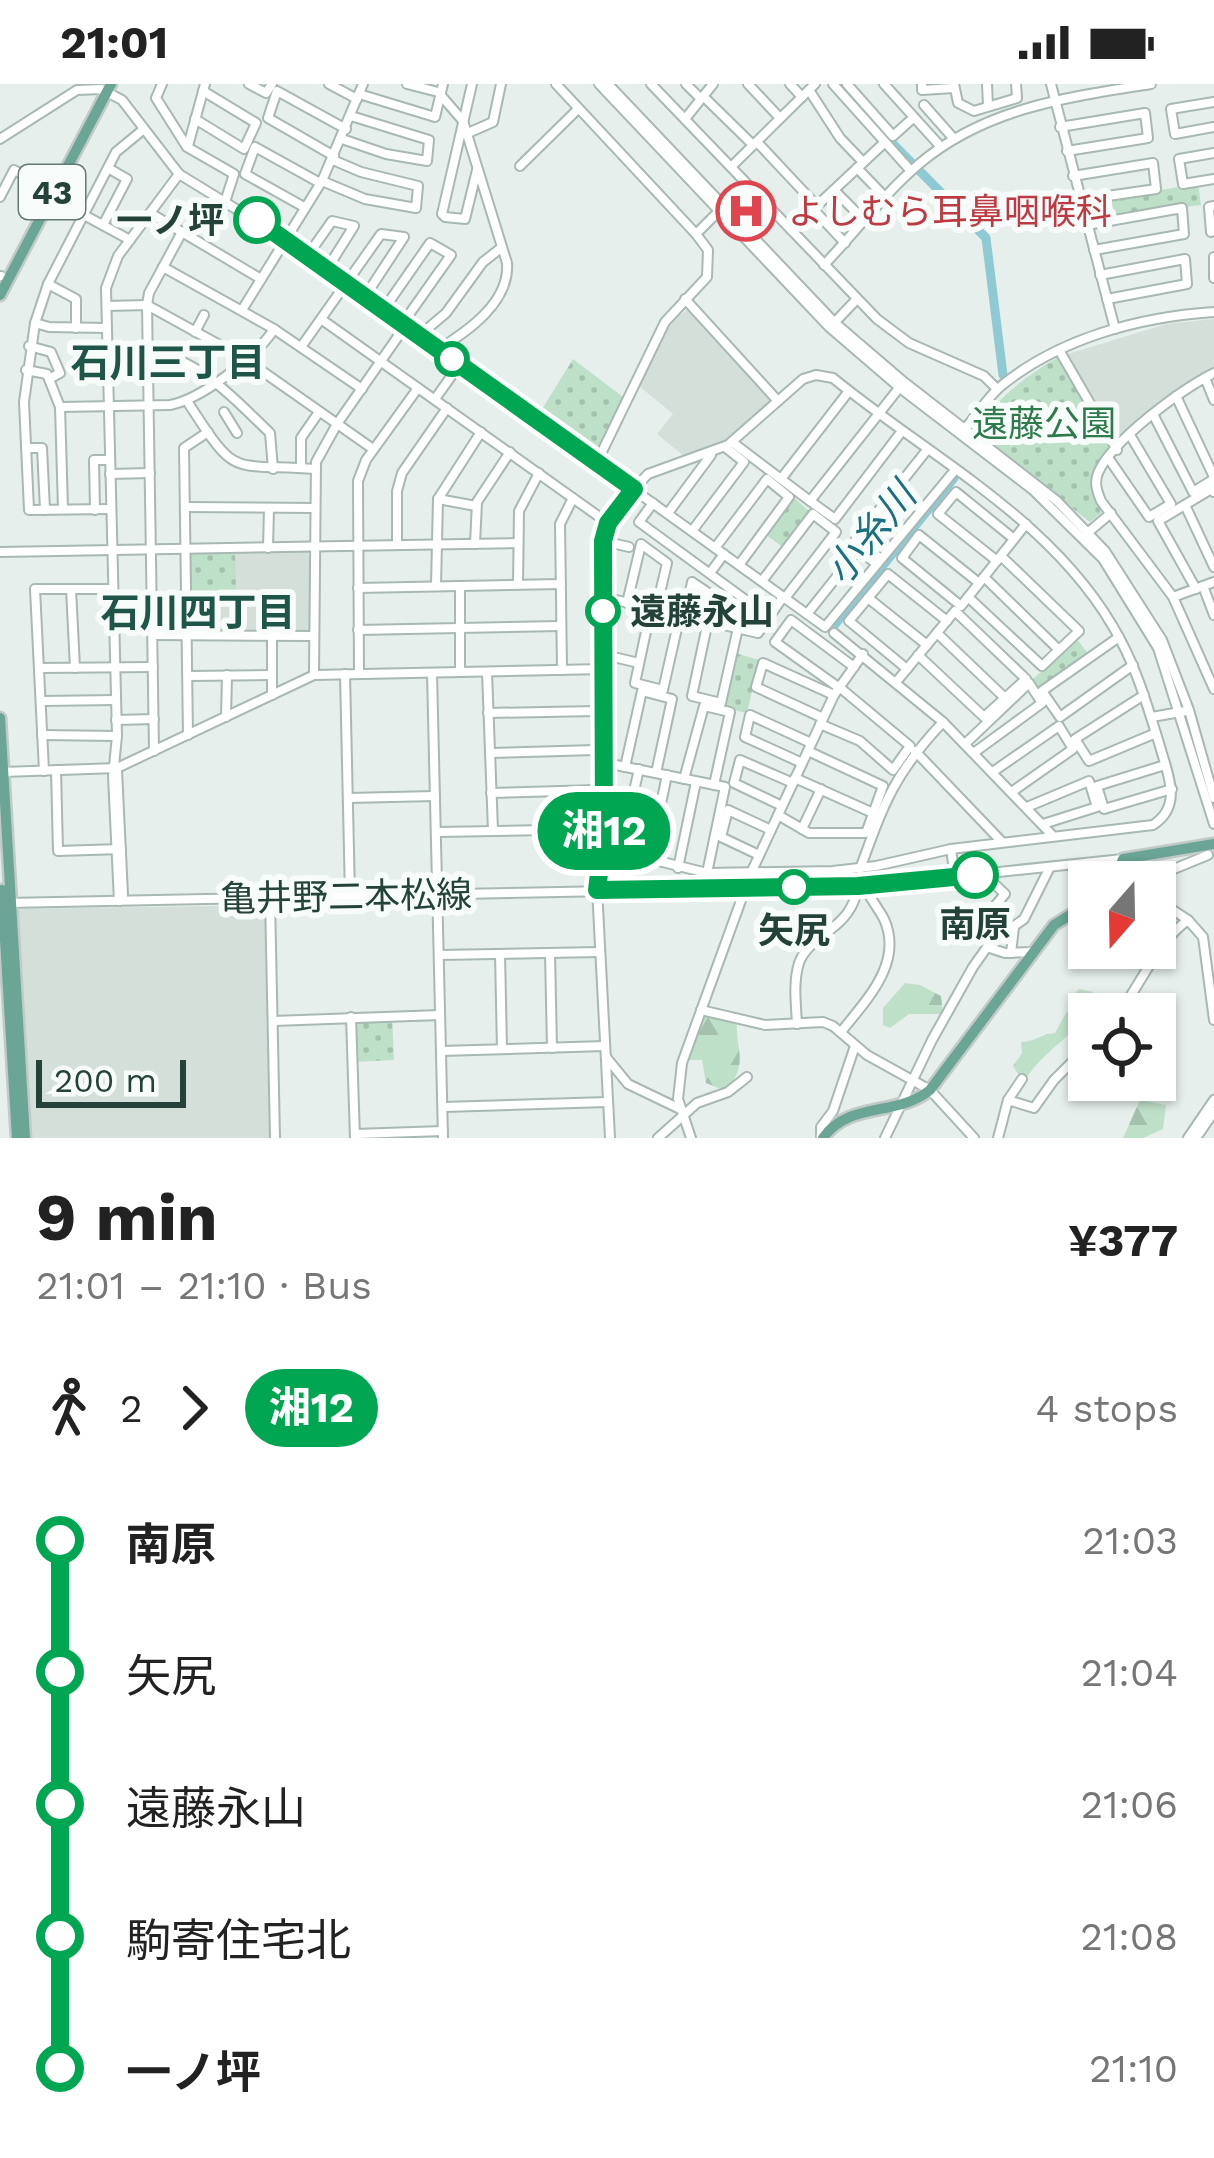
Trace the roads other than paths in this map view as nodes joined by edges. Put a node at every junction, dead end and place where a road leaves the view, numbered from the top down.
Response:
1 (162, 84) edge
2 (249, 84) edge
3 (272, 84) edge
4 (329, 84) edge
5 (407, 84) edge
6 (472, 84) edge
7 (501, 84) edge
8 (556, 84) edge
9 (651, 84) edge
10 (686, 84) edge
11 (713, 84) edge
12 (748, 84) edge
13 (790, 84) edge
14 (884, 84) edge
15 (922, 84) edge
16 (987, 84) edge
17 (1016, 84) edge
18 (1051, 84) edge
19 (1145, 84) edge
20 (840, 85) edge
21 (610, 86) edge
22 (954, 86) edge
23 (106, 87) edge
24 (204, 87) edge
25 (442, 89) edge
26 (809, 90) edge
27 (360, 92) edge
28 (702, 98) junction
29 (1052, 100) junction
30 (1214, 102) edge
31 (924, 105) dead end
32 (988, 105) junction
33 (577, 110) junction
34 (351, 116) junction
35 (780, 118) junction
36 (914, 118) junction
37 (195, 119) junction
38 (685, 119) junction
39 (463, 121) junction
40 (1060, 127) junction
41 (1214, 128) edge
42 (144, 129) junction
43 (468, 133) junction
44 (344, 134) junction
45 (0, 139) edge
46 (954, 139) junction
47 (884, 142) junction
48 (755, 144) junction
49 (187, 147) junction
50 (941, 147) junction
51 (1066, 152) junction
52 (1214, 153) edge
53 (334, 158) junction
54 (860, 165) junction
55 (478, 166) junction
56 (520, 166) dead end
57 (730, 167) junction
58 (108, 168) junction
59 (915, 168) junction
60 (179, 174) junction
61 (1073, 176) junction
62 (1214, 179) edge
63 (321, 182) junction
64 (48, 187) junction
65 (834, 190) junction
66 (0, 197) edge
67 (886, 198) junction
68 (1080, 200) junction
69 (225, 202) junction
70 (1214, 206) edge
71 (305, 208) junction
72 (815, 208) junction
73 (720, 209) junction
74 (149, 213) junction
75 (83, 214) junction
76 (865, 221) junction
77 (103, 225) junction
78 (1087, 225) junction
79 (790, 230) junction
80 (1214, 231) edge
81 (182, 232) junction
82 (696, 234) junction
83 (285, 239) junction
84 (130, 240) junction
85 (844, 243) junction
86 (501, 248) junction
87 (1094, 250) junction
88 (308, 255) junction
89 (1214, 257) edge
90 (824, 265) junction
91 (163, 267) junction
92 (327, 268) junction
93 (1100, 275) junction
94 (0, 277) edge
95 (1214, 278) edge
96 (261, 279) junction
97 (347, 283) junction
98 (48, 284) junction
99 (0, 295) edge
100 (365, 296) junction
101 (685, 299) junction
102 (1107, 299) junction
103 (856, 300) junction
104 (106, 305) junction
105 (147, 305) junction
106 (384, 309) junction
107 (242, 310) junction
108 (1214, 312) edge
109 (204, 316) dead end
110 (321, 319) junction
111 (35, 323) junction
112 (405, 324) junction
113 (832, 324) junction
114 (76, 328) junction
115 (107, 328) junction
116 (1115, 328) junction
117 (274, 329) junction
118 (195, 332) junction
119 (420, 335) junction
120 (29, 346) junction
121 (301, 347) junction
122 (440, 350) junction
123 (1059, 350) junction
124 (147, 353) junction
125 (245, 359) junction
126 (381, 361) junction
127 (460, 364) junction
128 (26, 370) junction
129 (1209, 375) edge
130 (48, 380) junction
131 (215, 382) junction
132 (902, 385) junction
133 (418, 387) junction
134 (362, 389) junction
135 (997, 389) junction
136 (849, 391) junction
137 (1176, 396) junction
138 (435, 399) junction
139 (187, 400) junction
140 (778, 400) junction
141 (1214, 400) edge
142 (148, 405) junction
143 (109, 406) junction
144 (60, 407) junction
145 (242, 407) junction
146 (447, 408) junction
147 (319, 412) junction
148 (879, 414) junction
149 (1153, 414) junction
150 (337, 424) junction
151 (902, 431) junction
152 (208, 432) junction
153 (481, 432) junction
154 (237, 433) dead end
155 (962, 433) junction
156 (1130, 436) junction
157 (729, 445) junction
158 (26, 448) junction
159 (374, 449) junction
160 (927, 450) junction
161 (1117, 450) junction
162 (510, 452) junction
163 (712, 454) junction
164 (1109, 459) junction
165 (110, 460) junction
166 (597, 462) junction
167 (301, 468) junction
168 (272, 469) junction
169 (315, 469) junction
170 (955, 470) junction
171 (150, 473) junction
172 (539, 473) junction
173 (110, 474) junction
174 (781, 478) junction
175 (1214, 478) edge
176 (634, 489) junction
177 (1214, 492) edge
178 (573, 498) junction
179 (438, 499) junction
180 (810, 500) junction
181 (653, 502) junction
182 (1185, 505) junction
183 (476, 506) junction
184 (185, 507) junction
185 (269, 508) junction
186 (314, 508) junction
187 (62, 509) junction
188 (111, 509) junction
189 (45, 510) junction
190 (95, 510) junction
191 (668, 513) junction
192 (1111, 513) junction
193 (608, 523) junction
194 (1027, 524) junction
195 (692, 531) junction
196 (1086, 534) junction
197 (1014, 539) junction
198 (603, 541) junction
199 (518, 543) junction
200 (436, 544) junction
201 (475, 544) junction
202 (625, 544) dead end
203 (397, 545) junction
204 (358, 546) junction
205 (314, 547) junction
206 (186, 548) junction
207 (268, 548) junction
208 (112, 549) junction
209 (152, 549) junction
210 (720, 551) junction
211 (0, 552) edge
212 (999, 558) junction
213 (879, 561) junction
214 (739, 565) junction
215 (1214, 567) edge
216 (710, 574) junction
217 (982, 580) junction
218 (762, 581) junction
219 (1214, 583) edge
220 (518, 584) junction
221 (561, 584) junction
222 (436, 586) junction
223 (460, 586) junction
224 (1199, 587) junction
225 (358, 588) junction
226 (71, 589) junction
227 (112, 589) junction
228 (1173, 596) junction
229 (603, 597) junction
230 (784, 597) junction
231 (968, 597) junction
232 (868, 598) junction
233 (628, 602) junction
234 (654, 609) junction
235 (807, 614) junction
236 (683, 615) junction
237 (1214, 615) edge
238 (769, 616) junction
239 (947, 621) junction
240 (711, 622) junction
241 (561, 626) junction
242 (460, 628) junction
243 (738, 628) junction
244 (358, 630) junction
245 (834, 633) dead end
246 (937, 633) junction
247 (153, 635) junction
248 (188, 636) junction
249 (272, 636) junction
250 (314, 636) junction
251 (1119, 637) junction
252 (927, 645) junction
253 (1059, 650) junction
254 (863, 654) junction
255 (918, 655) junction
256 (609, 656) dead end
257 (639, 663) junction
258 (1133, 665) junction
259 (854, 667) junction
260 (39, 668) junction
261 (75, 668) junction
262 (115, 668) junction
263 (153, 668) junction
264 (907, 668) junction
265 (604, 669) junction
266 (562, 670) junction
267 (460, 672) junction
268 (487, 672) junction
269 (432, 673) junction
270 (345, 674) junction
271 (359, 674) junction
272 (227, 675) junction
273 (272, 675) junction
274 (314, 675) junction
275 (189, 676) junction
276 (897, 681) junction
277 (1214, 689) edge
278 (837, 690) junction
279 (1144, 694) junction
280 (272, 695) junction
281 (1004, 698) junction
282 (116, 700) junction
283 (41, 701) junction
284 (1042, 703) junction
285 (596, 711) junction
286 (1185, 711) junction
287 (488, 713) junction
288 (226, 717) junction
289 (1152, 717) junction
290 (0, 718) edge
291 (154, 719) junction
292 (116, 720) junction
293 (822, 721) junction
294 (943, 722) junction
295 (1059, 726) junction
296 (1156, 734) junction
297 (42, 735) junction
298 (188, 735) junction
299 (117, 736) junction
300 (966, 743) junction
301 (810, 747) junction
302 (597, 750) junction
303 (154, 751) junction
304 (915, 751) junction
305 (975, 752) junction
306 (490, 753) junction
307 (601, 762) junction
308 (802, 763) junction
309 (1165, 765) junction
310 (625, 766) junction
311 (117, 768) junction
312 (639, 769) junction
313 (56, 770) junction
314 (44, 771) junction
315 (1, 772) edge
316 (994, 772) junction
317 (656, 773) junction
318 (668, 775) junction
319 (1207, 776) edge
320 (685, 778) junction
321 (794, 780) junction
322 (697, 781) junction
323 (714, 785) junction
324 (820, 789) junction
325 (1172, 789) junction
326 (597, 790) junction
327 (1013, 791) junction
328 (491, 793) junction
329 (435, 796) junction
330 (347, 798) junction
331 (1214, 798) edge
332 (1027, 807) junction
333 (780, 810) junction
334 (873, 813) junction
335 (1043, 824) junction
336 (1214, 824) edge
337 (597, 829) junction
338 (802, 829) junction
339 (771, 830) junction
340 (493, 831) junction
341 (436, 832) junction
342 (1053, 836) junction
343 (1002, 842) junction
344 (600, 847) junction
345 (118, 849) junction
346 (951, 849) junction
347 (1211, 850) edge
348 (620, 853) junction
349 (0, 854) edge
350 (759, 855) junction
351 (1123, 859) joint
352 (649, 860) junction
353 (1176, 866) edge
354 (1050, 867) junction
355 (679, 868) junction
356 (860, 869) junction
357 (707, 873) junction
358 (751, 873) junction
359 (984, 874) junction
360 (955, 877) junction
361 (864, 886) junction
362 (745, 888) junction
363 (597, 890) junction
364 (438, 893) junction
365 (856, 895) dead end
366 (350, 896) junction
367 (270, 898) junction
368 (119, 901) junction
369 (4, 903) edge
370 (1176, 912) edge
371 (1068, 915) edge
372 (1188, 920) junction
373 (1012, 929) junction
374 (987, 947) junction
375 (600, 952) junction
376 (1033, 952) junction
377 (550, 953) junction
378 (1011, 953) junction
379 (500, 954) junction
380 (1211, 954) edge
381 (439, 956) junction
382 (3, 989) edge
383 (1132, 993) edge
384 (701, 1010) junction
385 (440, 1016) junction
386 (351, 1017) junction
387 (1214, 1020) edge
388 (272, 1021) junction
389 (797, 1024) junction
390 (842, 1032) junction
391 (855, 1046) junction
392 (552, 1048) junction
393 (502, 1049) junction
394 (441, 1051) junction
395 (605, 1051) junction
396 (1068, 1064) edge
397 (5, 1067) edge
398 (747, 1077) dead end
399 (1022, 1079) dead end
400 (913, 1081) junction
401 (930, 1090) junction
402 (1008, 1100) junction
403 (1214, 1100) edge
404 (608, 1102) junction
405 (902, 1106) junction
406 (443, 1107) junction
407 (1214, 1112) edge
408 (682, 1113) junction
409 (443, 1135) edge
410 (355, 1136) edge
411 (21, 1138) edge
412 (275, 1138) edge
413 (610, 1138) edge
414 (658, 1138) edge
415 (693, 1138) edge
416 (822, 1138) edge
417 (885, 1138) edge
418 (974, 1138) edge
419 (998, 1138) edge
420 (1192, 1138) edge

1 - 49 street
2 - 3 street
4 - 27 street
5 - 25 street
6 - 39 street
7 - 43 street
8 - 33 street
9 - 38 street
10 - 28 street
11 - 28 street
12 - 35 street
13 - 26 street
14 - 36 street
15 - 22 street
16 - 32 street
17 - 32 street
18 - 29 street
19 - 29 street
20 - 36 street
20 - 47 street
21 - 73 street
21 - 73 street
22 - 32 street
23 - 42 street
23 - 45 street
23 - 64 main road, 43
23 - 99 main road, 43
24 - 37 street
24 - 37 street
25 - 27 street
25 - 39 street
26 - 35 street
26 - 54 street
27 - 34 street
28 - 38 street
28 - 48 street
29 - 40 street
29 - 46 street
30 - 41 street
31 - 46 street
33 - 56 street
33 - 82 street
34 - 44 street
34 - 44 street
35 - 48 street
36 - 50 street
37 - 49 street
38 - 57 street
39 - 43 street
39 - 55 street
40 - 51 street
40 - 51 street
42 - 58 street
42 - 60 street
43 - 55 street
44 - 53 street
44 - 53 street
46 - 50 street
47 - 54 street
47 - 59 street
48 - 57 street
48 - 72 street
49 - 69 street
50 - 59 street
51 - 61 street
52 - 62 street
53 - 63 street
53 - 63 street
54 - 65 street
54 - 67 street
55 - 86 street
57 - 79 street
58 - 75 street
58 - 77 street
59 - 67 street
60 - 69 street
60 - 74 street
61 - 68 street
61 - 68 street
63 - 71 street
63 - 71 street
64 - 66 street
64 - 94 main road, 43
65 - 72 street
65 - 76 street
67 - 76 street
68 - 78 street
69 - 83 street
70 - 80 street
71 - 83 street
72 - 79 street
72 - 85 street
73 - 82 street
73 - 113 street
74 - 81 street
74 - 84 street
75 - 77 street
75 - 98 street
76 - 85 street
77 - 84 street
78 - 87 street
78 - 87 street
79 - 90 street
81 - 91 street
81 - 96 street
82 - 101 street
83 - 88 street
83 - 96 street
84 - 104 street
85 - 90 street
86 - 119 street
86 - 122 street
87 - 93 street
88 - 92 street
88 - 92 street
89 - 95 street
90 - 103 street
91 - 105 street
91 - 107 street
92 - 97 street
93 - 102 street
93 - 102 street
96 - 107 street
97 - 100 street
97 - 100 street
97 - 110 street
98 - 111 street
98 - 114 street
100 - 106 street
101 - 140 street
101 - 166 street
102 - 116 street
103 - 113 street
103 - 135 street
104 - 105 street
104 - 115 street
105 - 118 street
105 - 124 street
106 - 112 street
106 - 112 street
107 - 117 street
108 - 116 street
109 - 118 street
110 - 121 street
110 - 126 street
111 - 114 street
111 - 120 street
112 - 119 street
112 - 126 street
113 - 132 street
114 - 115 street
115 - 143 street
116 - 123 street
117 - 121 street
117 - 125 street
118 - 125 street
119 - 122 street
120 - 128 street
120 - 130 street
121 - 134 street
122 - 127 street
123 - 135 street
123 - 161 street
124 - 131 street
124 - 142 street
125 - 131 street
125 - 147 street
126 - 133 street
126 - 134 street
127 - 138 street
127 - 166 street
128 - 130 street
128 - 158 street
129 - 137 street
129 - 141 street
130 - 144 street
131 - 139 street
131 - 145 street
132 - 148 street
132 - 155 street
133 - 138 street
133 - 159 street
134 - 150 street
135 - 155 street
136 - 140 street
136 - 148 street
136 - 174 street
137 - 149 street
137 - 175 street
138 - 146 street
139 - 142 street
139 - 152 street
140 - 157 street
142 - 143 street
142 - 171 street
143 - 144 street
143 - 165 street
144 - 187 street
145 - 154 street
145 - 168 street
146 - 153 street
146 - 203 street
147 - 150 street
147 - 167 street
148 - 151 street
148 - 180 street
149 - 156 street
149 - 175 street
150 - 159 street
150 - 169 street
151 - 160 street
151 - 180 street
152 - 168 street
152 - 184 street
153 - 162 street
153 - 179 street
155 - 196 street
156 - 161 street
156 - 164 street
157 - 163 street
157 - 174 street
157 - 195 street
158 - 189 street
158 - 189 street
159 - 204 street
160 - 170 street
160 - 213 street
161 - 164 street
162 - 172 street
162 - 183 street
163 - 176 street
163 - 191 street
164 - 192 street
165 - 173 street
165 - 190 street
166 - 176 street
167 - 168 street
167 - 169 street
169 - 186 street
170 - 194 street
170 - 213 street
171 - 173 street
171 - 209 street
172 - 178 street
172 - 199 street
173 - 188 street
174 - 180 street
176 - 181 street
176 - 193 street
177 - 182 street
178 - 193 street
178 - 221 street
179 - 183 street
179 - 200 street
181 - 191 street
181 - 216 street
182 - 215 street
182 - 224 street
183 - 201 street
184 - 185 street
184 - 206 street
185 - 186 street
185 - 207 street
186 - 205 street
187 - 189 street
187 - 190 street
188 - 190 street
188 - 208 street
191 - 195 street
192 - 196 street
192 - 228 street
193 - 198 street
194 - 197 street
194 - 251 street
195 - 210 street
196 - 286 street
197 - 212 street
197 - 212 street
198 - 202 street
198 - 229 street
199 - 201 street
199 - 220 street
200 - 201 street
200 - 203 street
200 - 222 street
203 - 204 street
204 - 205 street
204 - 225 street
205 - 207 street
205 - 250 street
206 - 207 street
206 - 209 street
206 - 248 street
208 - 209 street
208 - 211 street
208 - 227 street
209 - 247 street
210 - 214 street
210 - 214 street
210 - 216 street
212 - 217 street
212 - 253 street
213 - 235 street
213 - 235 street
214 - 218 street
216 - 238 street
217 - 231 street
217 - 231 street
217 - 253 street
218 - 230 street
218 - 230 street
219 - 224 street
220 - 221 street
220 - 223 street
221 - 241 street
222 - 223 street
222 - 225 street
223 - 242 street
224 - 228 street
224 - 237 street
225 - 244 street
226 - 227 street
226 - 260 street
226 - 261 street
227 - 262 street
228 - 277 street
229 - 233 street
229 - 265 street
230 - 235 street
230 - 238 street
231 - 253 street
232 - 239 street
232 - 252 street
232 - 264 street
233 - 234 street
233 - 234 street
234 - 236 street
234 - 257 street
236 - 240 street
236 - 240 street
236 - 257 street
238 - 243 street
239 - 246 street
239 - 281 street
240 - 243 street
240 - 243 street
241 - 242 street
241 - 266 street
242 - 244 street
242 - 267 street
244 - 271 street
245 - 254 street
246 - 252 street
246 - 281 street
247 - 248 street
247 - 263 street
248 - 249 street
248 - 275 street
249 - 250 street
249 - 273 street
250 - 274 street
251 - 258 street
251 - 258 street
252 - 255 street
254 - 259 street
254 - 276 street
255 - 264 street
255 - 281 street
256 - 257 street
258 - 279 street
259 - 278 street
259 - 278 street
260 - 261 street
260 - 283 street
261 - 262 street
262 - 263 street
262 - 282 street
263 - 291 street
264 - 276 street
265 - 266 street
265 - 285 street
265 - 307 street
266 - 268 street
267 - 268 street
267 - 269 street
268 - 287 street
269 - 271 street
269 - 329 street
270 - 271 street
270 - 274 street
270 - 330 street
272 - 273 street
272 - 275 street
272 - 288 street
273 - 280 street
274 - 280 street
275 - 298 street
276 - 294 street
278 - 293 street
278 - 293 street
278 - 293 street
279 - 289 street
279 - 296 street
280 - 288 street
282 - 283 street
282 - 292 street
283 - 297 street
284 - 295 street
284 - 300 street
284 - 305 street
285 - 287 street
285 - 302 street
286 - 289 street
286 - 319 street
286 - 319 street
287 - 306 street
288 - 298 street
289 - 296 street
290 - 315 main road
291 - 292 street
291 - 303 street
292 - 299 street
293 - 301 street
294 - 300 street
294 - 304 street
295 - 316 street
295 - 327 street
296 - 309 street
297 - 299 street
297 - 314 street
298 - 303 street
299 - 311 street
300 - 305 street
301 - 308 street
301 - 308 street
301 - 334 street
302 - 306 street
302 - 307 street
303 - 311 street
304 - 343 street
304 - 356 street
305 - 316 street
306 - 328 street
307 - 310 street
307 - 326 street
307 - 344 street
308 - 321 street
309 - 325 street
309 - 325 street
310 - 312 street
310 - 317 street
311 - 313 street
311 - 345 street
312 - 317 street
312 - 348 street
313 - 314 street
313 - 345 street
314 - 315 street
315 - 369 main road
316 - 327 street
317 - 318 street
318 - 320 street
318 - 352 street
319 - 331 street
319 - 336 street
320 - 322 street
320 - 323 street
321 - 324 street
321 - 333 street
321 - 333 street
322 - 323 street
322 - 355 street
323 - 357 street
324 - 334 street
324 - 338 street
325 - 342 street
326 - 328 street
326 - 337 street
327 - 332 street
328 - 340 street
329 - 330 street
329 - 341 street
330 - 366 street
332 - 335 street
332 - 335 street
333 - 338 street
333 - 339 street
334 - 338 street
335 - 342 street
337 - 340 street
337 - 344 street
339 - 350 street
339 - 350 street
340 - 341 street
341 - 364 street
342 - 343 street
343 - 346 street
344 - 348 street
344 - 363 street
345 - 368 street
346 - 356 street
346 - 360 street
347 - 351 main road
347 - 353 street
348 - 352 street
349 - 369 main road
350 - 358 street
351 - 354 street, 亀井野二本松線
352 - 355 street
354 - 359 street, 亀井野二本松線
354 - 373 street
355 - 357 street
356 - 358 street
357 - 358 street
358 - 362 street
359 - 360 street, 亀井野二本松線
359 - 373 street
360 - 361 street, 亀井野二本松線
361 - 362 street, 亀井野二本松線
361 - 390 street
362 - 363 street, 亀井野二本松線
362 - 384 street
363 - 364 street, 亀井野二本松線
363 - 375 street
364 - 366 street, 亀井野二本松線
364 - 381 street
365 - 389 street
366 - 367 street, 亀井野二本松線
367 - 368 street, 亀井野二本松線
367 - 388 street
368 - 369 street, 亀井野二本松線
369 - 382 main road
369 - 411 main road
370 - 372 street
371 - 376 main road
372 - 380 street
372 - 383 street
373 - 374 street
373 - 378 street
374 - 378 street
374 - 400 street
375 - 377 street
375 - 395 street
376 - 378 street
376 - 401 main road
377 - 379 street
377 - 392 street
379 - 381 street
379 - 393 street
380 - 387 street
381 - 385 street
382 - 397 main road
384 - 389 street
384 - 408 street
385 - 386 street
385 - 394 street
386 - 388 street
386 - 410 street
388 - 412 street
389 - 390 street
390 - 391 street
391 - 400 street
391 - 416 street
392 - 393 street
392 - 395 street
393 - 394 street
394 - 406 street
395 - 404 street
395 - 408 street
396 - 402 street
397 - 411 main road
398 - 408 street
399 - 402 street
400 - 401 street
400 - 405 street
401 - 405 main road
401 - 418 street
402 - 419 street
403 - 420 street
404 - 406 street
404 - 413 street
405 - 416 main road
405 - 417 street
406 - 409 street
407 - 420 street
408 - 414 street
408 - 415 street
409 - 410 street

